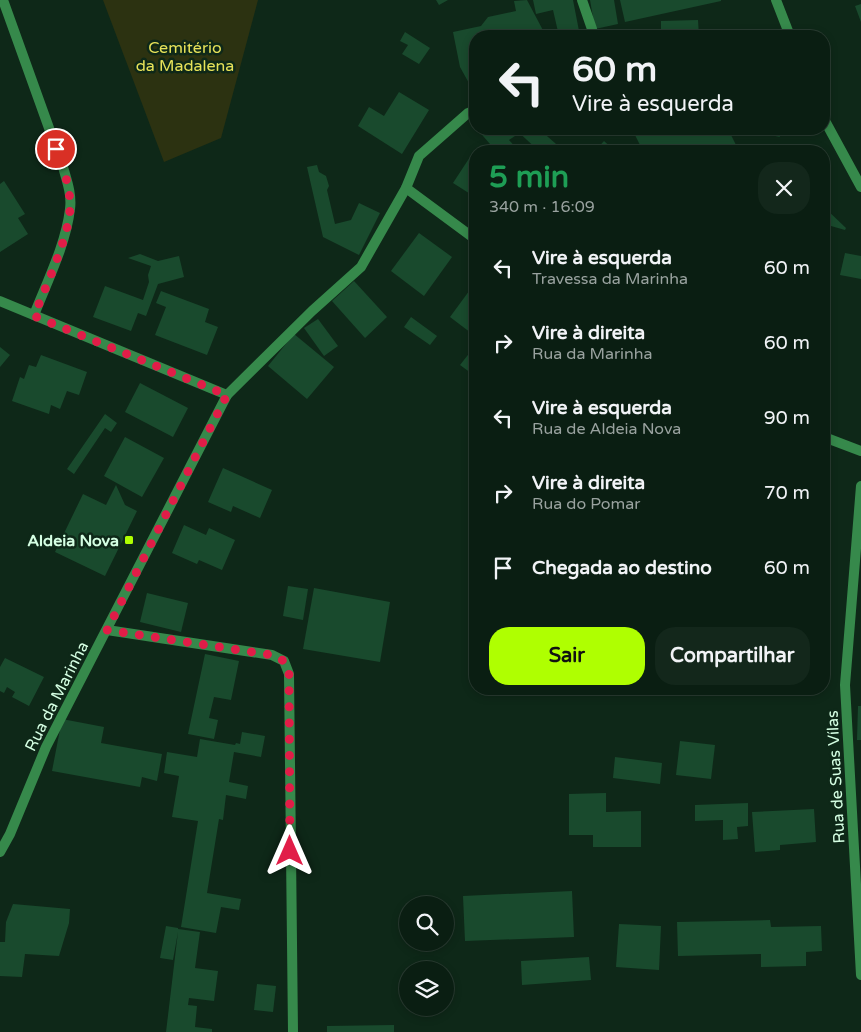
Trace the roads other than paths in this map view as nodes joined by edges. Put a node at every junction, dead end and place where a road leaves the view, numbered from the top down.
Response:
1 (3, 0) edge
2 (582, 0) edge
3 (776, 0) edge
4 (592, 30) edge
5 (788, 30) edge
6 (469, 113) edge
7 (830, 130) edge
8 (861, 187) edge
9 (406, 188) junction
10 (469, 235) edge
11 (0, 301) edge
12 (34, 316) junction
13 (227, 395) junction
14 (830, 438) edge
15 (861, 451) edge
16 (861, 486) edge
17 (858, 559) edge
18 (107, 630) junction
19 (0, 852) edge
20 (861, 976) edge
21 (293, 1032) edge

1 - 12 street
2 - 4 street
3 - 5 street
6 - 9 street, Rua da Marinha
7 - 8 street
9 - 10 street
9 - 13 street, Rua da Marinha
11 - 12 street
12 - 13 street
13 - 18 street, Rua da Marinha
14 - 15 street
16 - 17 street, Rua de Suas Vílas
17 - 20 street, Rua de Suas Vílas
18 - 19 street, Rua da Marinha
18 - 21 street

